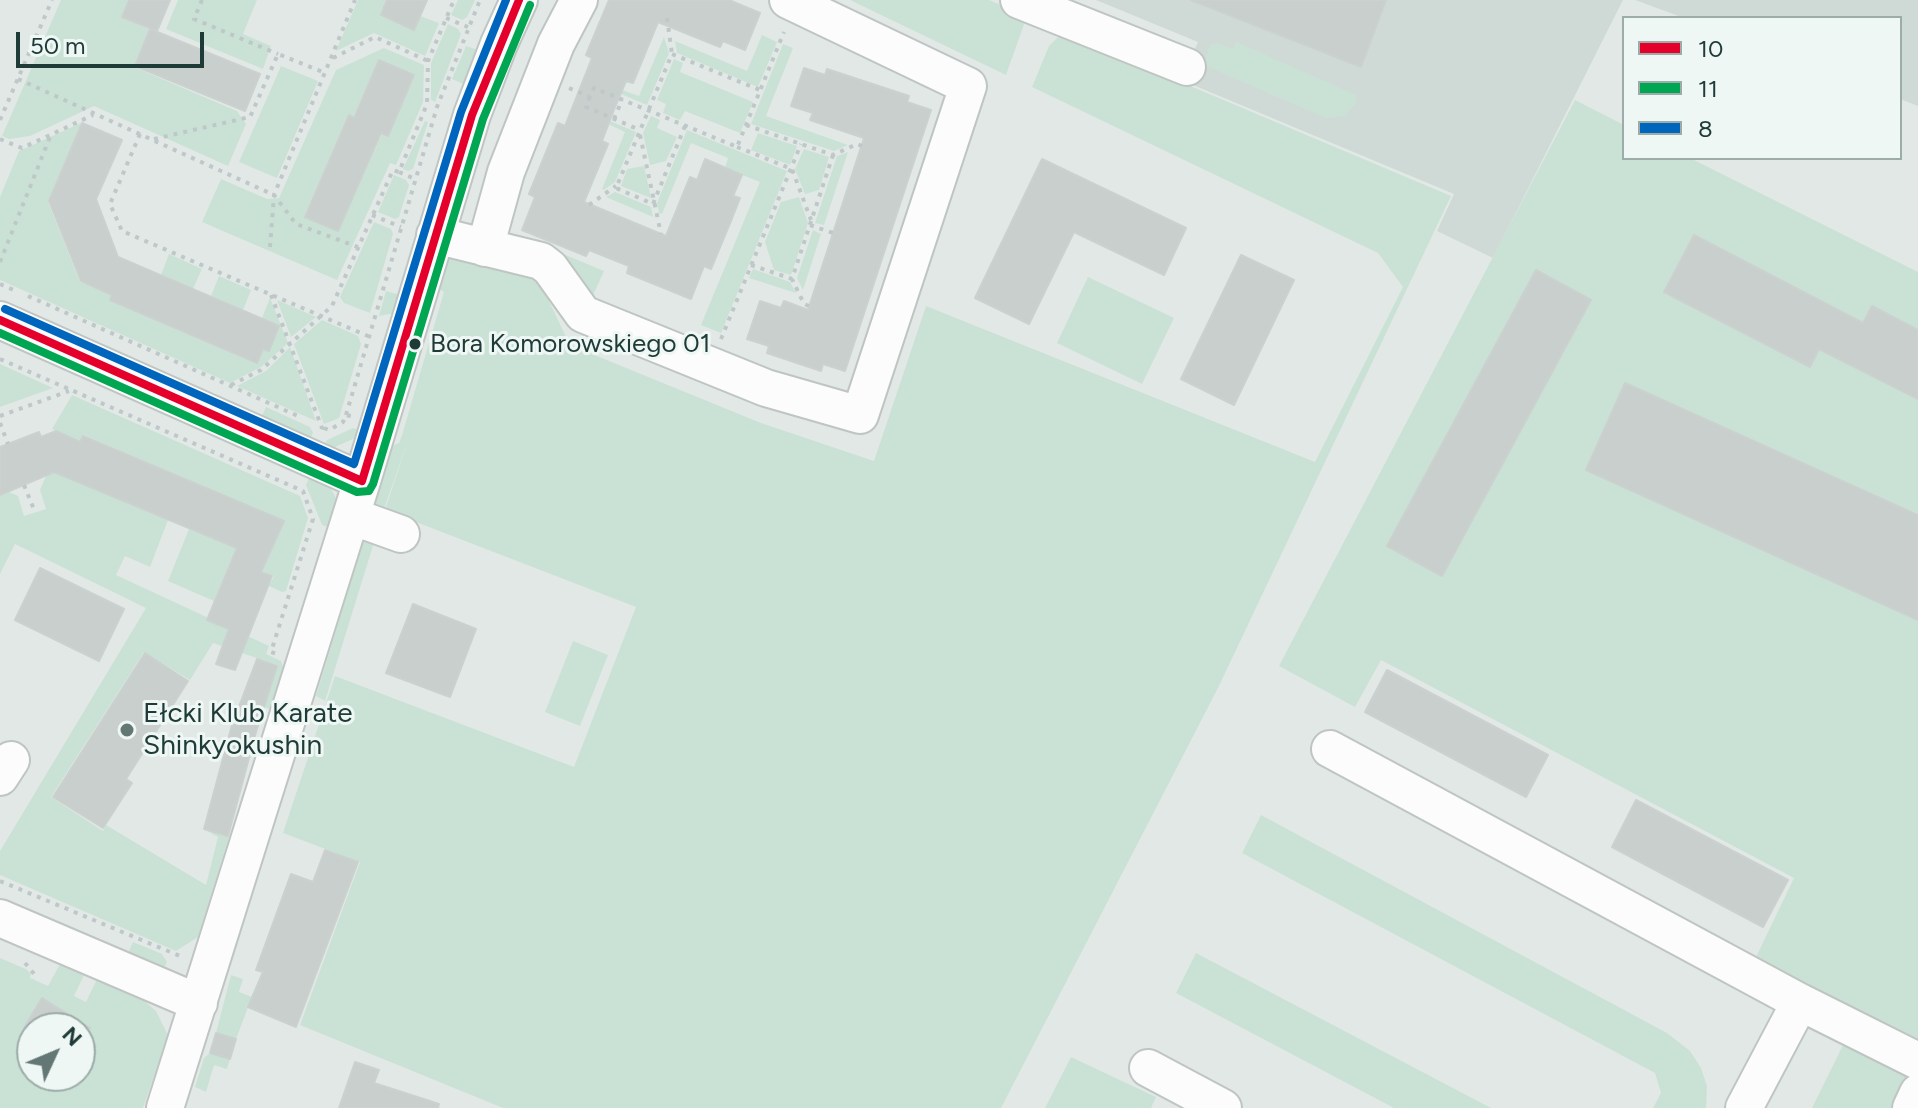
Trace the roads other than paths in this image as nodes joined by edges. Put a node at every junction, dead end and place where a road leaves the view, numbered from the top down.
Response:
1 (519, 0) edge
2 (579, 0) edge
3 (1019, 0) edge
4 (786, 16) edge
5 (1187, 67) dead end
6 (418, 231) junction
7 (485, 248) junction
8 (0, 320) edge
9 (362, 481) junction
10 (351, 516) junction
11 (401, 534) dead end
12 (1330, 749) dead end
13 (0, 918) edge
14 (1800, 1002) junction
15 (199, 1003) junction
16 (1918, 1061) edge
17 (1148, 1068) dead end
18 (1918, 1093) edge
19 (165, 1108) edge
20 (1223, 1108) edge
21 (1744, 1108) edge
22 (1911, 1108) edge

1 - 6 street
2 - 7 street
3 - 5 street
4 - 7 street
6 - 7 street
6 - 9 street
8 - 9 street
9 - 10 street
10 - 11 street
10 - 15 street
12 - 14 street
13 - 15 street
14 - 16 street
14 - 21 street
15 - 19 street
17 - 20 street
18 - 22 street

